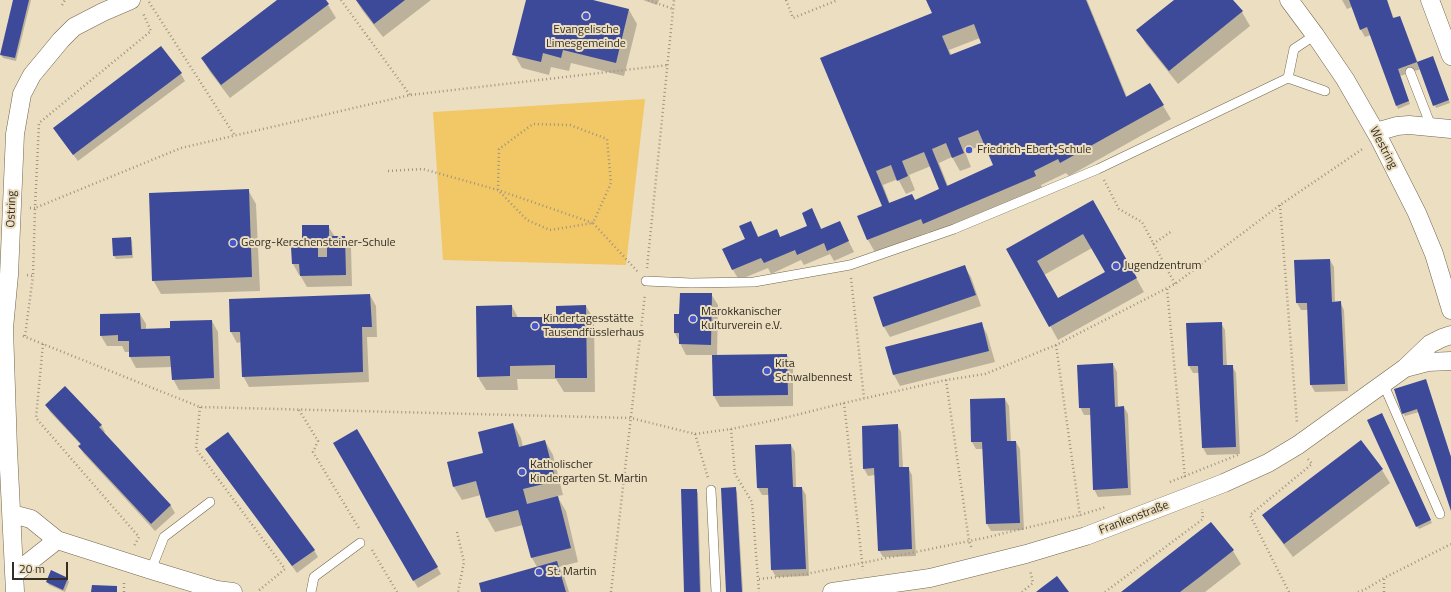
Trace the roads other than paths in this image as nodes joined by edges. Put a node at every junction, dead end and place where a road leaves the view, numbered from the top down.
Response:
1 (1289, 0) edge
2 (1430, 0) edge
3 (135, 3) edge
4 (1315, 35) junction
5 (1451, 56) edge
6 (1410, 72) dead end
7 (1288, 78) junction
8 (1326, 91) dead end
9 (1431, 126) junction
10 (1451, 129) edge
11 (1377, 135) junction
12 (646, 281) road end
13 (1451, 310) edge
14 (1451, 335) edge
15 (1451, 361) edge
16 (1405, 368) junction
17 (1383, 383) junction
18 (711, 490) road end
19 (210, 502) dead end
20 (12, 514) junction
21 (1440, 514) dead end
22 (57, 540) junction
23 (360, 543) dead end
24 (151, 570) junction
25 (14, 574) junction
26 (15, 592) edge
27 (233, 592) edge
28 (311, 592) edge
29 (716, 592) edge
30 (832, 592) edge

1 - 4 street, Westring
2 - 5 street
3 - 20 street, Ostring
4 - 7 lane
4 - 11 street, Westring
6 - 9 lane
7 - 8 lane
7 - 12 lane
9 - 10 street
9 - 11 street
11 - 13 street, Westring
14 - 16 street, Frankenstraße
15 - 16 street, Frankenstraße
16 - 17 street, Frankenstraße
17 - 21 lane
17 - 30 street, Frankenstraße
18 - 29 lane
19 - 24 lane
20 - 22 street
20 - 25 street, Ostring
22 - 24 street
22 - 25 street
23 - 28 lane
24 - 27 street
25 - 26 street, Ostring

